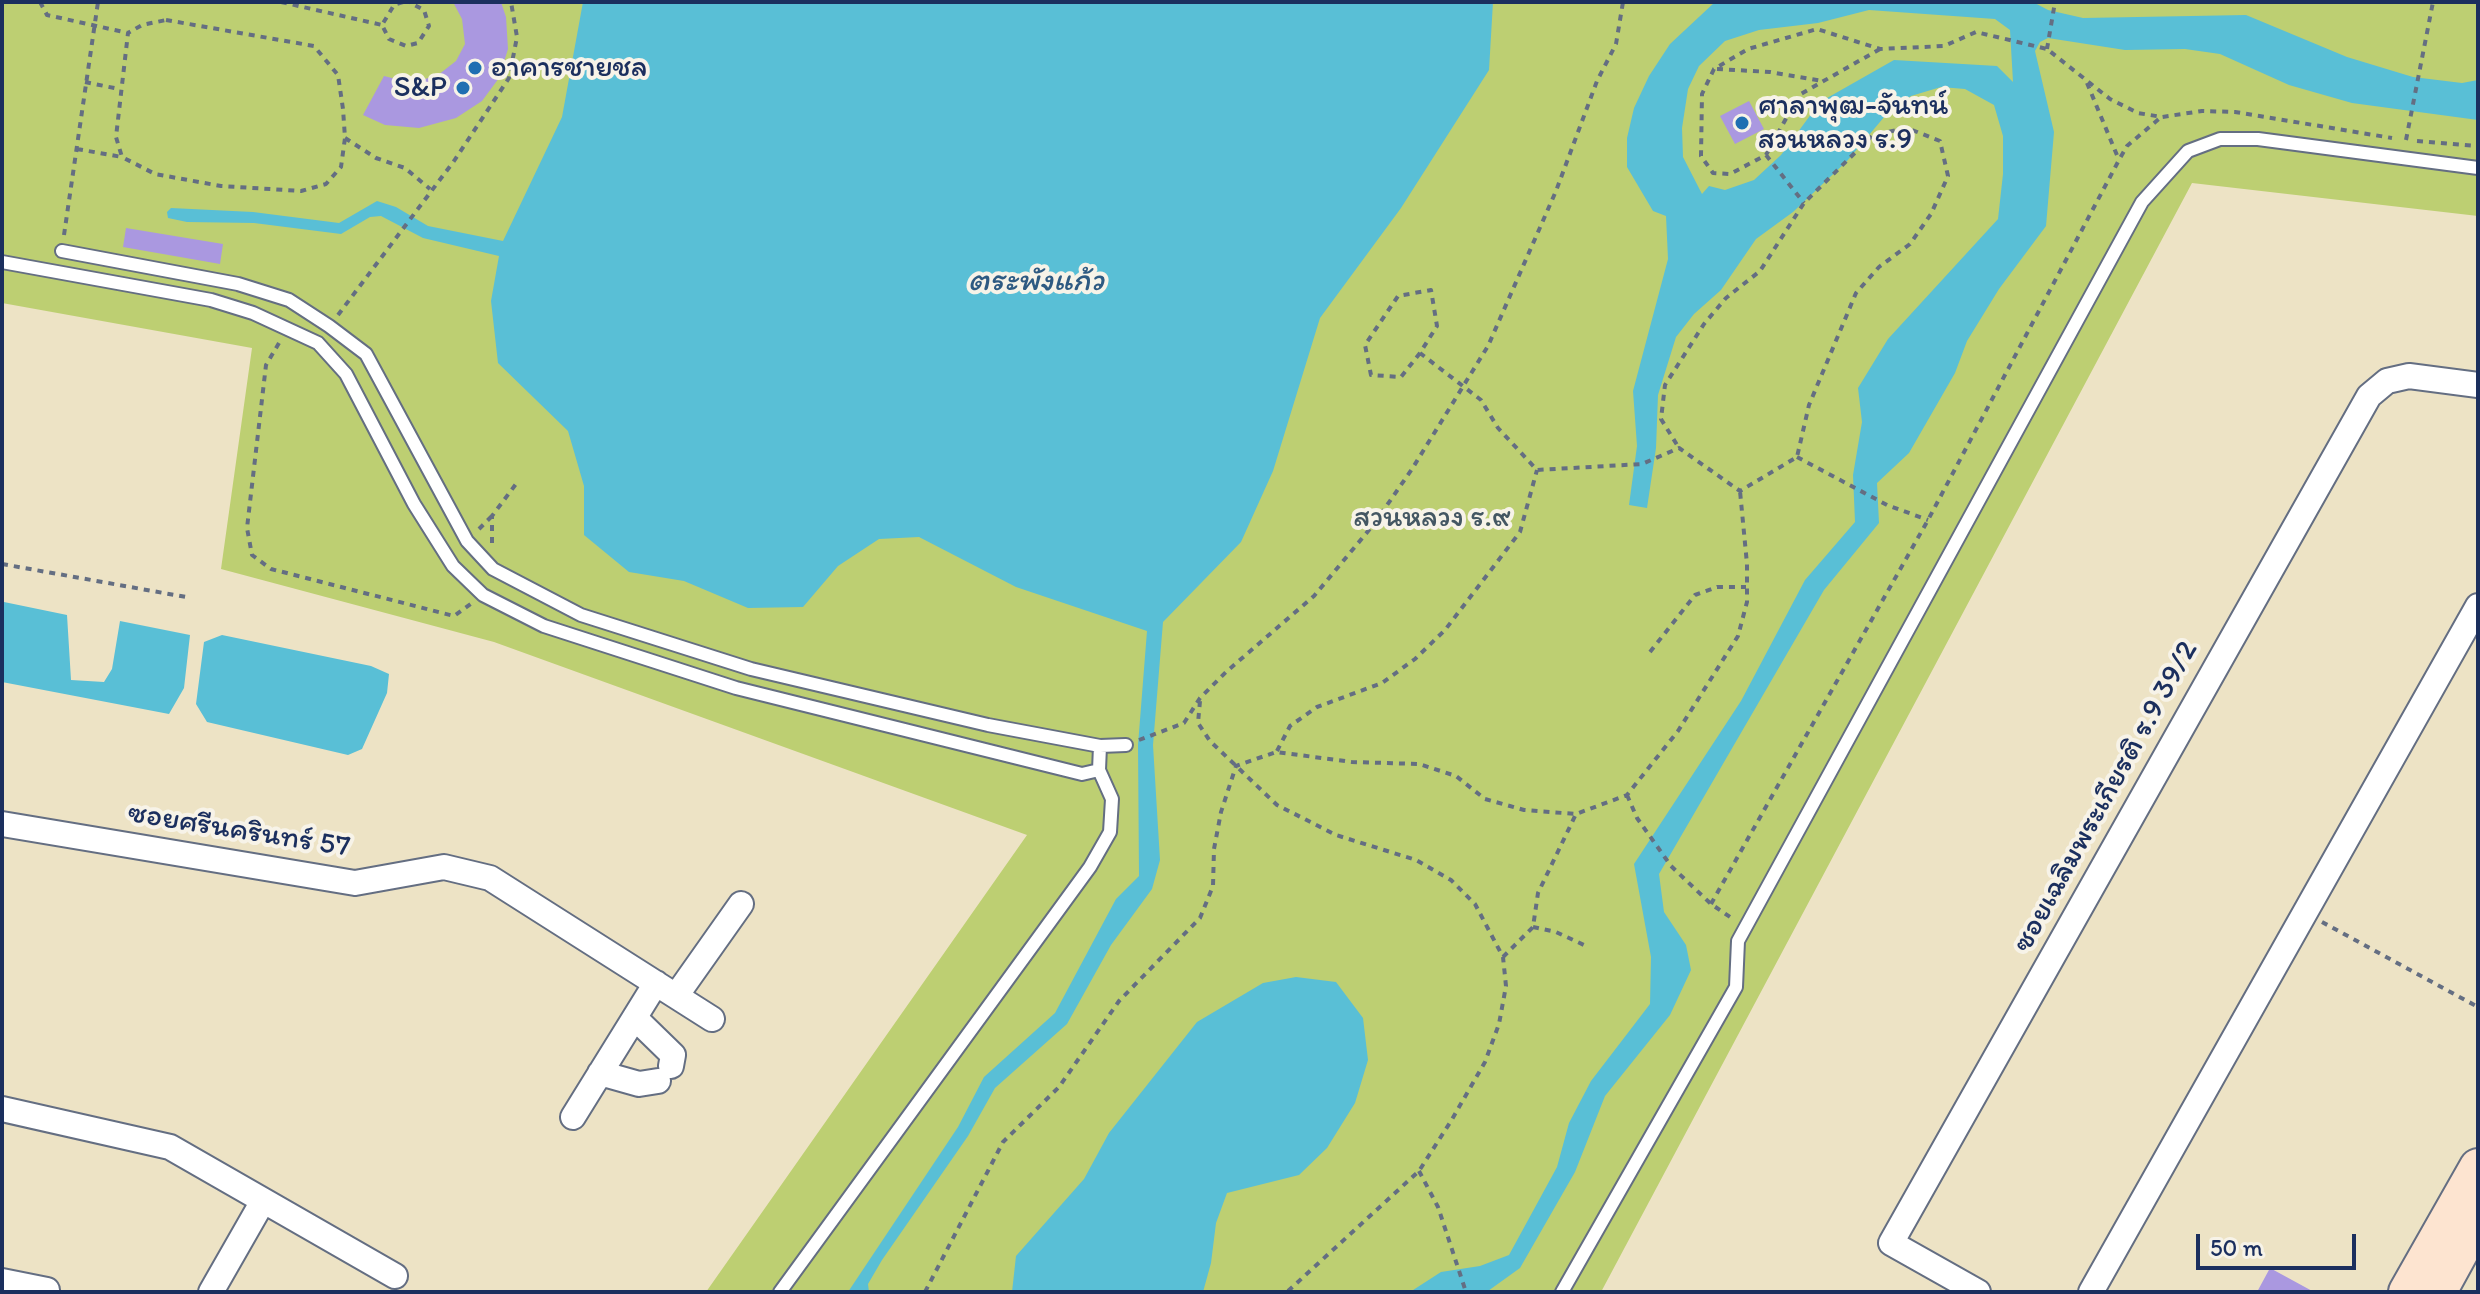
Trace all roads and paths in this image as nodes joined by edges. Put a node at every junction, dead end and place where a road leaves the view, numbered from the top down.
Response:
1 (40, 2) edge
2 (98, 2) edge
3 (281, 2) edge
4 (403, 2) edge
5 (409, 2) edge
6 (511, 2) edge
7 (1623, 2) edge
8 (2055, 2) edge
9 (2433, 2) edge
10 (382, 25) junction
11 (94, 27) junction
12 (128, 33) junction
13 (2046, 48) junction
14 (1880, 49) junction
15 (1714, 69) junction
16 (1824, 81) junction
17 (2086, 81) junction
18 (85, 82) junction
19 (119, 89) junction
20 (2162, 117) junction
21 (345, 138) junction
22 (2406, 140) junction
23 (2478, 146) edge
24 (76, 149) junction
25 (122, 157) junction
26 (1768, 157) junction
27 (2119, 160) junction
28 (2478, 168) edge
29 (430, 189) junction
30 (1804, 203) junction
31 (62, 251) joint
32 (2, 262) edge
33 (329, 326) junction
34 (288, 328) junction
35 (1420, 353) junction
36 (2478, 385) edge
37 (1466, 386) junction
38 (1679, 448) junction
39 (1797, 457) junction
40 (1537, 470) junction
41 (516, 484) dead end
42 (1740, 491) junction
43 (1928, 520) junction
44 (2, 564) edge
45 (493, 569) junction
46 (1746, 587) junction
47 (483, 595) junction
48 (186, 597) dead end
49 (2478, 606) edge
50 (1650, 652) dead end
51 (1200, 698) junction
52 (1126, 745) joint
53 (1100, 746) junction
54 (1276, 752) junction
55 (1236, 766) junction
56 (1099, 770) junction
57 (1627, 795) junction
58 (1576, 814) junction
59 (2, 824) edge
60 (741, 904) dead end
61 (1711, 904) junction
62 (2304, 912) junction
63 (1533, 927) junction
64 (1745, 927) junction
65 (1584, 945) dead end
66 (1503, 957) junction
67 (666, 989) junction
68 (2478, 1007) edge
69 (635, 1018) junction
70 (712, 1019) dead end
71 (600, 1073) junction
72 (2, 1109) edge
73 (573, 1117) dead end
74 (2478, 1167) edge
75 (1419, 1171) junction
76 (263, 1201) junction
77 (2478, 1219) edge
78 (395, 1276) dead end
79 (2, 1281) edge
80 (47, 1290) dead end
81 (211, 1292) edge
82 (780, 1292) edge
83 (925, 1292) edge
84 (1287, 1292) edge
85 (1466, 1292) edge
86 (1562, 1292) edge
87 (1978, 1292) edge
88 (2091, 1292) edge
89 (2407, 1292) edge
90 (2438, 1292) edge

1 - 11 path
2 - 11 path
3 - 10 path
4 - 10 path
5 - 10 path
6 - 29 path
7 - 37 path
8 - 13 path
9 - 22 path
11 - 12 path
11 - 18 path
12 - 19 path
12 - 21 path
13 - 14 path
13 - 17 path
14 - 15 path
14 - 16 path
15 - 16 path
15 - 26 path
16 - 26 path
17 - 20 path
17 - 27 path
18 - 19 path
18 - 24 path
19 - 25 path
20 - 22 path
20 - 27 path
21 - 25 path
21 - 29 path
22 - 23 path
24 - 25 path
24 - 31 path
26 - 30 path
27 - 43 path
28 - 64 lane
29 - 33 path
30 - 38 path
30 - 39 path
31 - 33 lane
32 - 34 lane
33 - 45 lane
34 - 47 lane
34 - 47 path
35 - 35 path
35 - 37 path
36 - 87 street, ซอยเฉลิมพระเกียรติ ร.9 39/2
37 - 40 path
37 - 51 path
38 - 40 path
38 - 42 path
39 - 42 path
39 - 43 path
40 - 54 path
41 - 45 path
42 - 46 path
43 - 61 path
44 - 48 path
45 - 53 lane
46 - 50 path
46 - 57 path
47 - 56 lane
49 - 62 street
51 - 52 path
51 - 55 path
52 - 53 lane
53 - 56 lane
54 - 55 path
54 - 58 path
55 - 66 path
55 - 83 path
56 - 82 lane
57 - 58 path
57 - 61 path
58 - 63 path
59 - 67 street, ซอยศรีนครินทร์ 57
60 - 67 street
61 - 64 path
62 - 68 path
62 - 88 street
63 - 65 path
63 - 66 path
64 - 86 lane
66 - 75 path
67 - 69 street
67 - 70 street, ซอยศรีนครินทร์ 57
69 - 71 street
69 - 71 street
71 - 73 street
72 - 76 street
74 - 89 main road
75 - 84 path
75 - 85 path
76 - 78 street
76 - 81 street
77 - 90 main road
79 - 80 street

